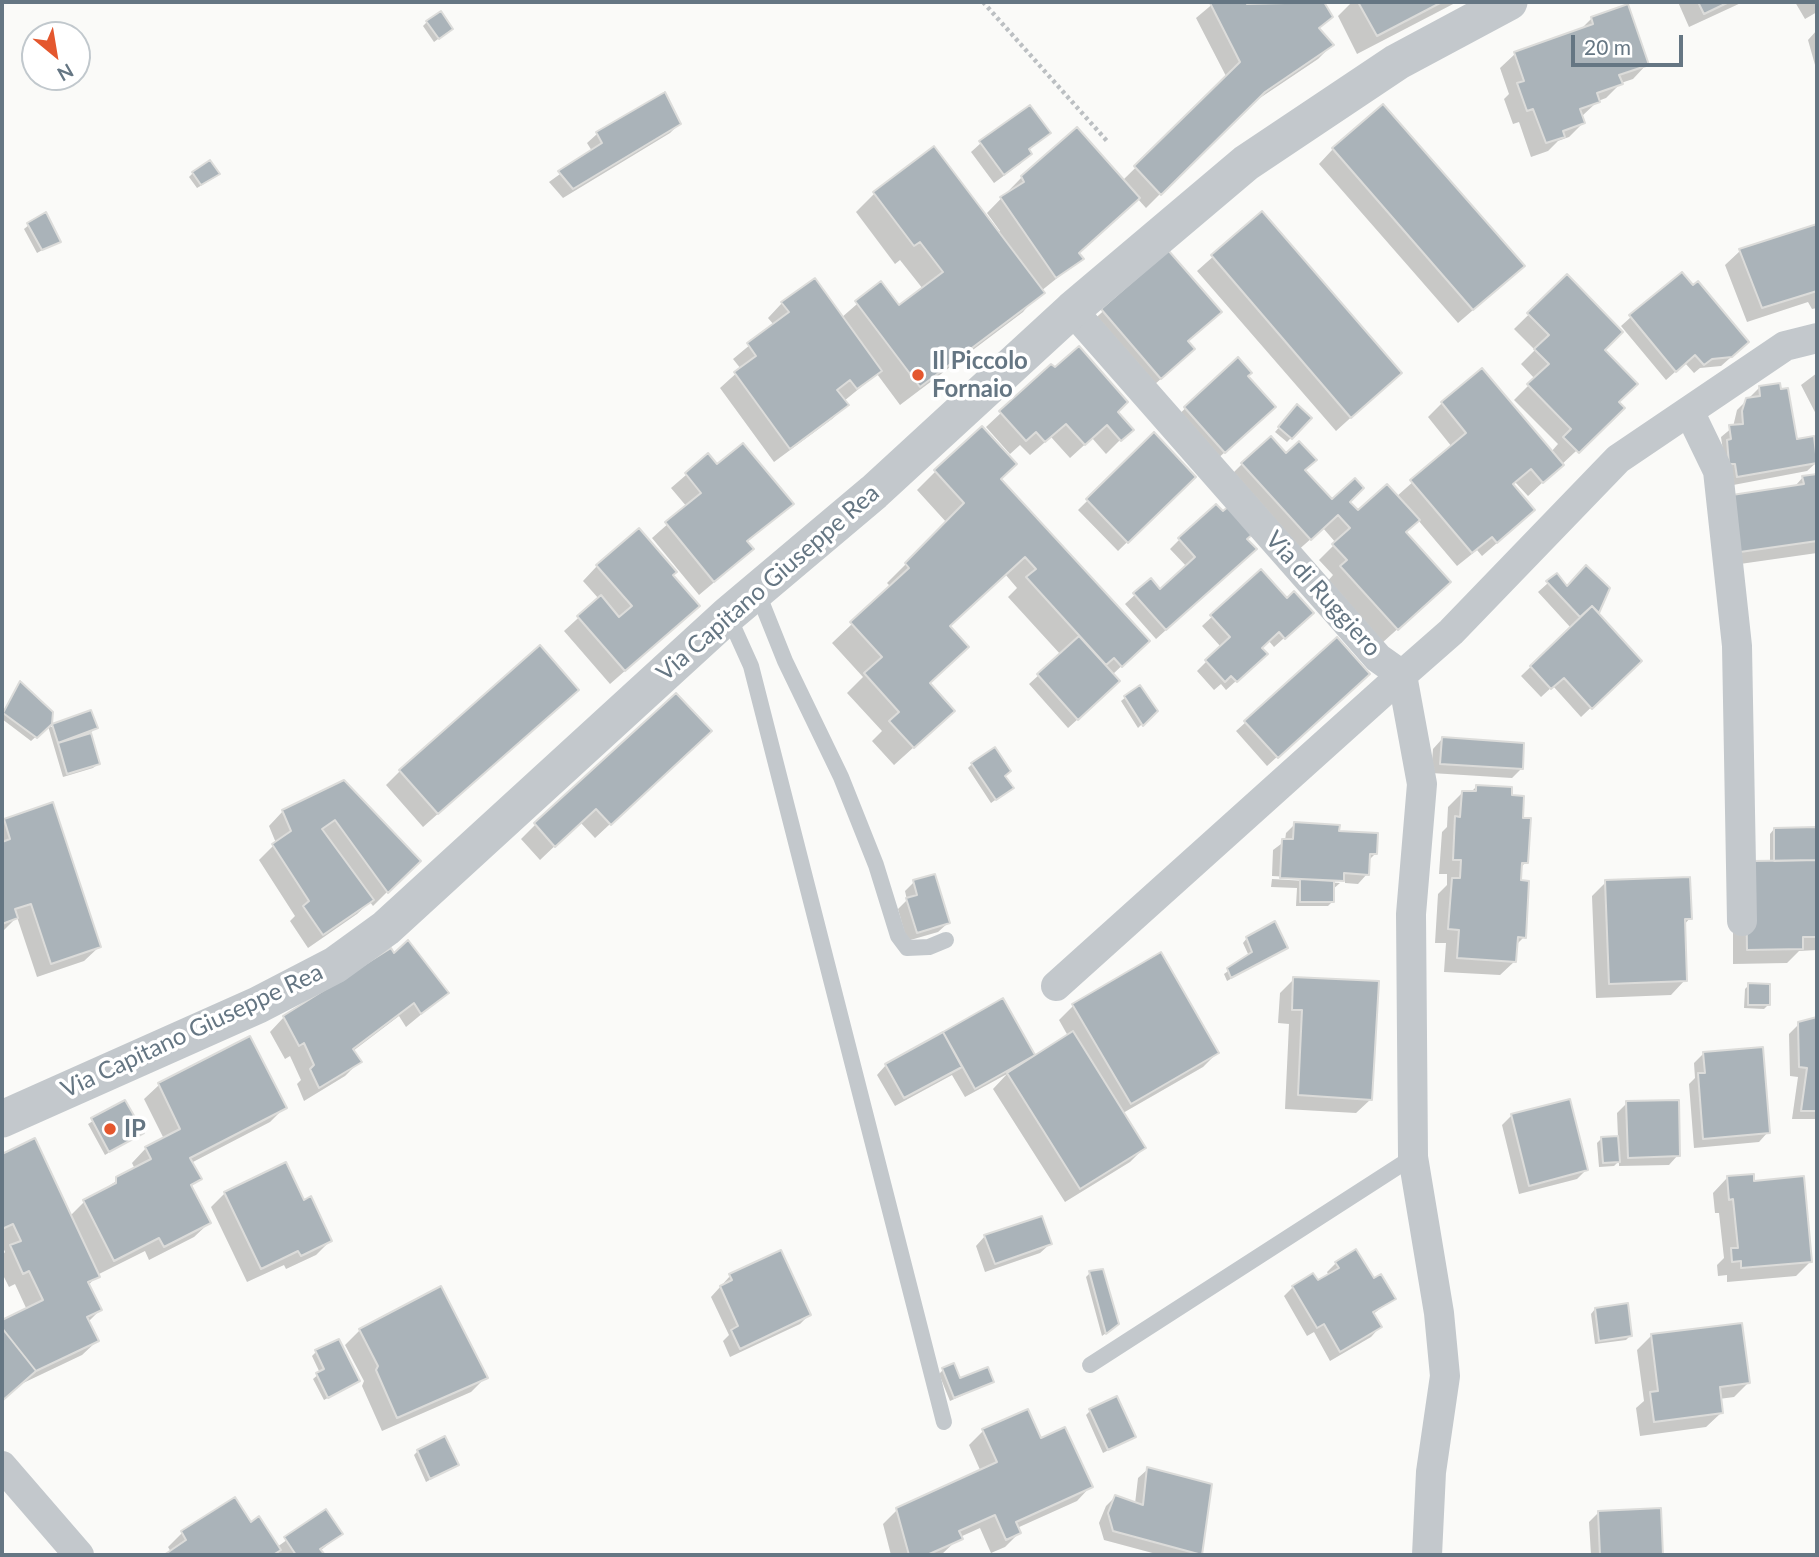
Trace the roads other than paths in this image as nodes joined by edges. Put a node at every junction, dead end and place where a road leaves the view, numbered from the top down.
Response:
1 (1509, 2) edge
2 (1072, 310) junction
3 (1817, 338) edge
4 (1689, 411) junction
5 (757, 591) junction
6 (728, 615) junction
7 (1402, 675) junction
8 (1742, 921) dead end
9 (946, 940) dead end
10 (1056, 986) dead end
11 (2, 1119) edge
12 (1413, 1157) junction
13 (1090, 1365) dead end
14 (944, 1422) dead end
15 (2, 1466) edge
16 (79, 1555) edge
17 (1427, 1555) edge

1 - 2 street, Via Capitano Giuseppe Rea
2 - 5 street, Via Capitano Giuseppe Rea
2 - 7 street, Via di Ruggiero
3 - 4 street, Via di Ruggiero
4 - 7 street, Via di Ruggiero
4 - 8 street
5 - 6 street, Via Capitano Giuseppe Rea
5 - 9 lane
6 - 11 street, Via Capitano Giuseppe Rea
6 - 14 lane
7 - 10 street
7 - 12 street
12 - 13 lane
12 - 17 street
15 - 16 street

